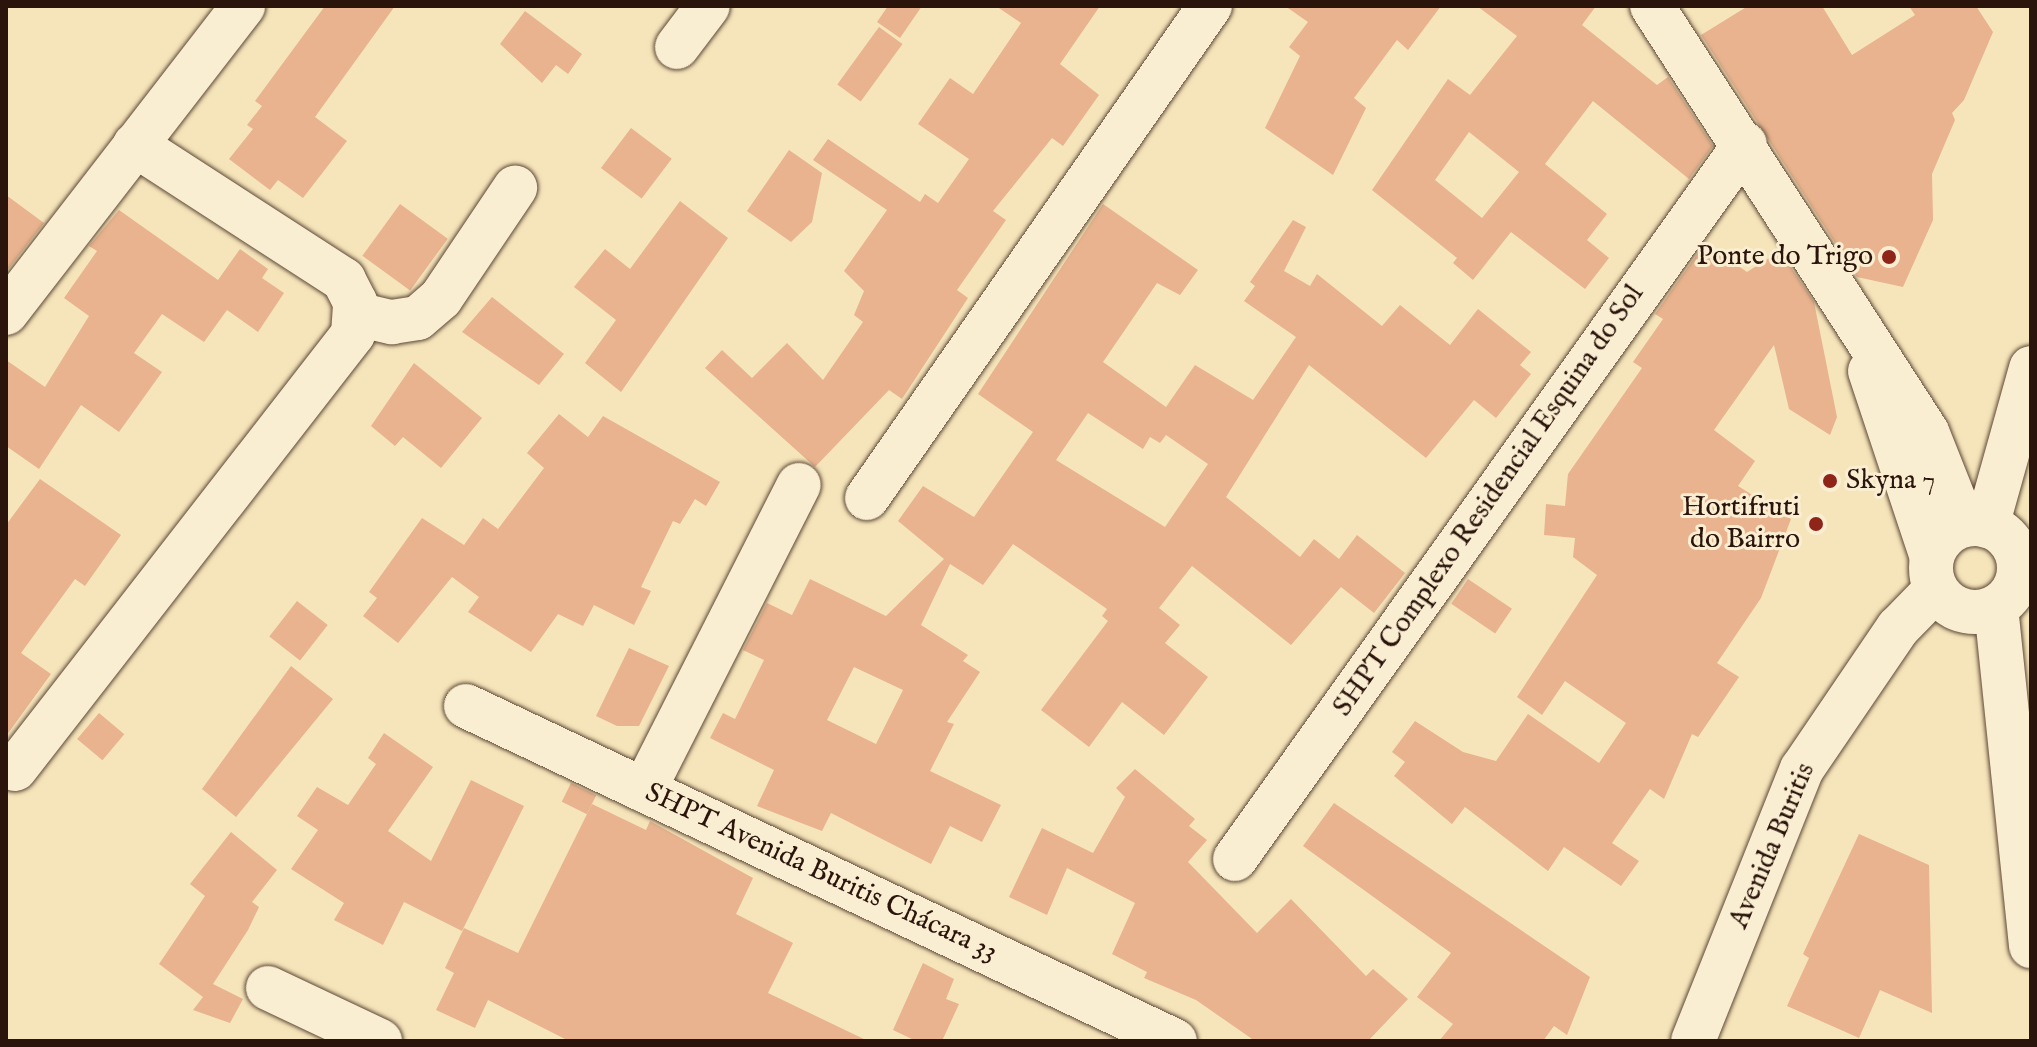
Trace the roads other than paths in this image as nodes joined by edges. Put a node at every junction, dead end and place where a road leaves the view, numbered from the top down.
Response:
1 (708, 6) edge
2 (1210, 6) edge
3 (1652, 6) edge
4 (222, 15) edge
5 (677, 47) dead end
6 (1745, 144) junction
7 (135, 145) junction
8 (515, 188) dead end
9 (6, 313) edge
10 (356, 314) junction
11 (1859, 334) junction
12 (2031, 368) edge
13 (799, 485) dead end
14 (867, 498) dead end
15 (1976, 525) junction
16 (1934, 573) junction
17 (2016, 588) edge
18 (466, 706) dead end
19 (15, 769) dead end
20 (644, 790) junction
21 (1235, 859) dead end
22 (2031, 946) edge
23 (268, 988) dead end
24 (380, 1041) edge
25 (1175, 1041) edge
26 (1693, 1041) edge

1 - 5 street
2 - 14 street
3 - 6 street
4 - 7 street
6 - 11 street
6 - 21 street, SHPT Complexo Residencial Esquina do Sol
7 - 9 street
7 - 10 street
8 - 10 street
10 - 19 street
11 - 15 street
11 - 16 street
12 - 15 street
13 - 20 street
15 - 16 street
15 - 17 street
16 - 17 street
16 - 26 street, Avenida Buritis
17 - 22 street
18 - 20 street, SHPT Avenida Buritis Chácara 33
20 - 25 street, SHPT Avenida Buritis Chácara 33
23 - 24 street

